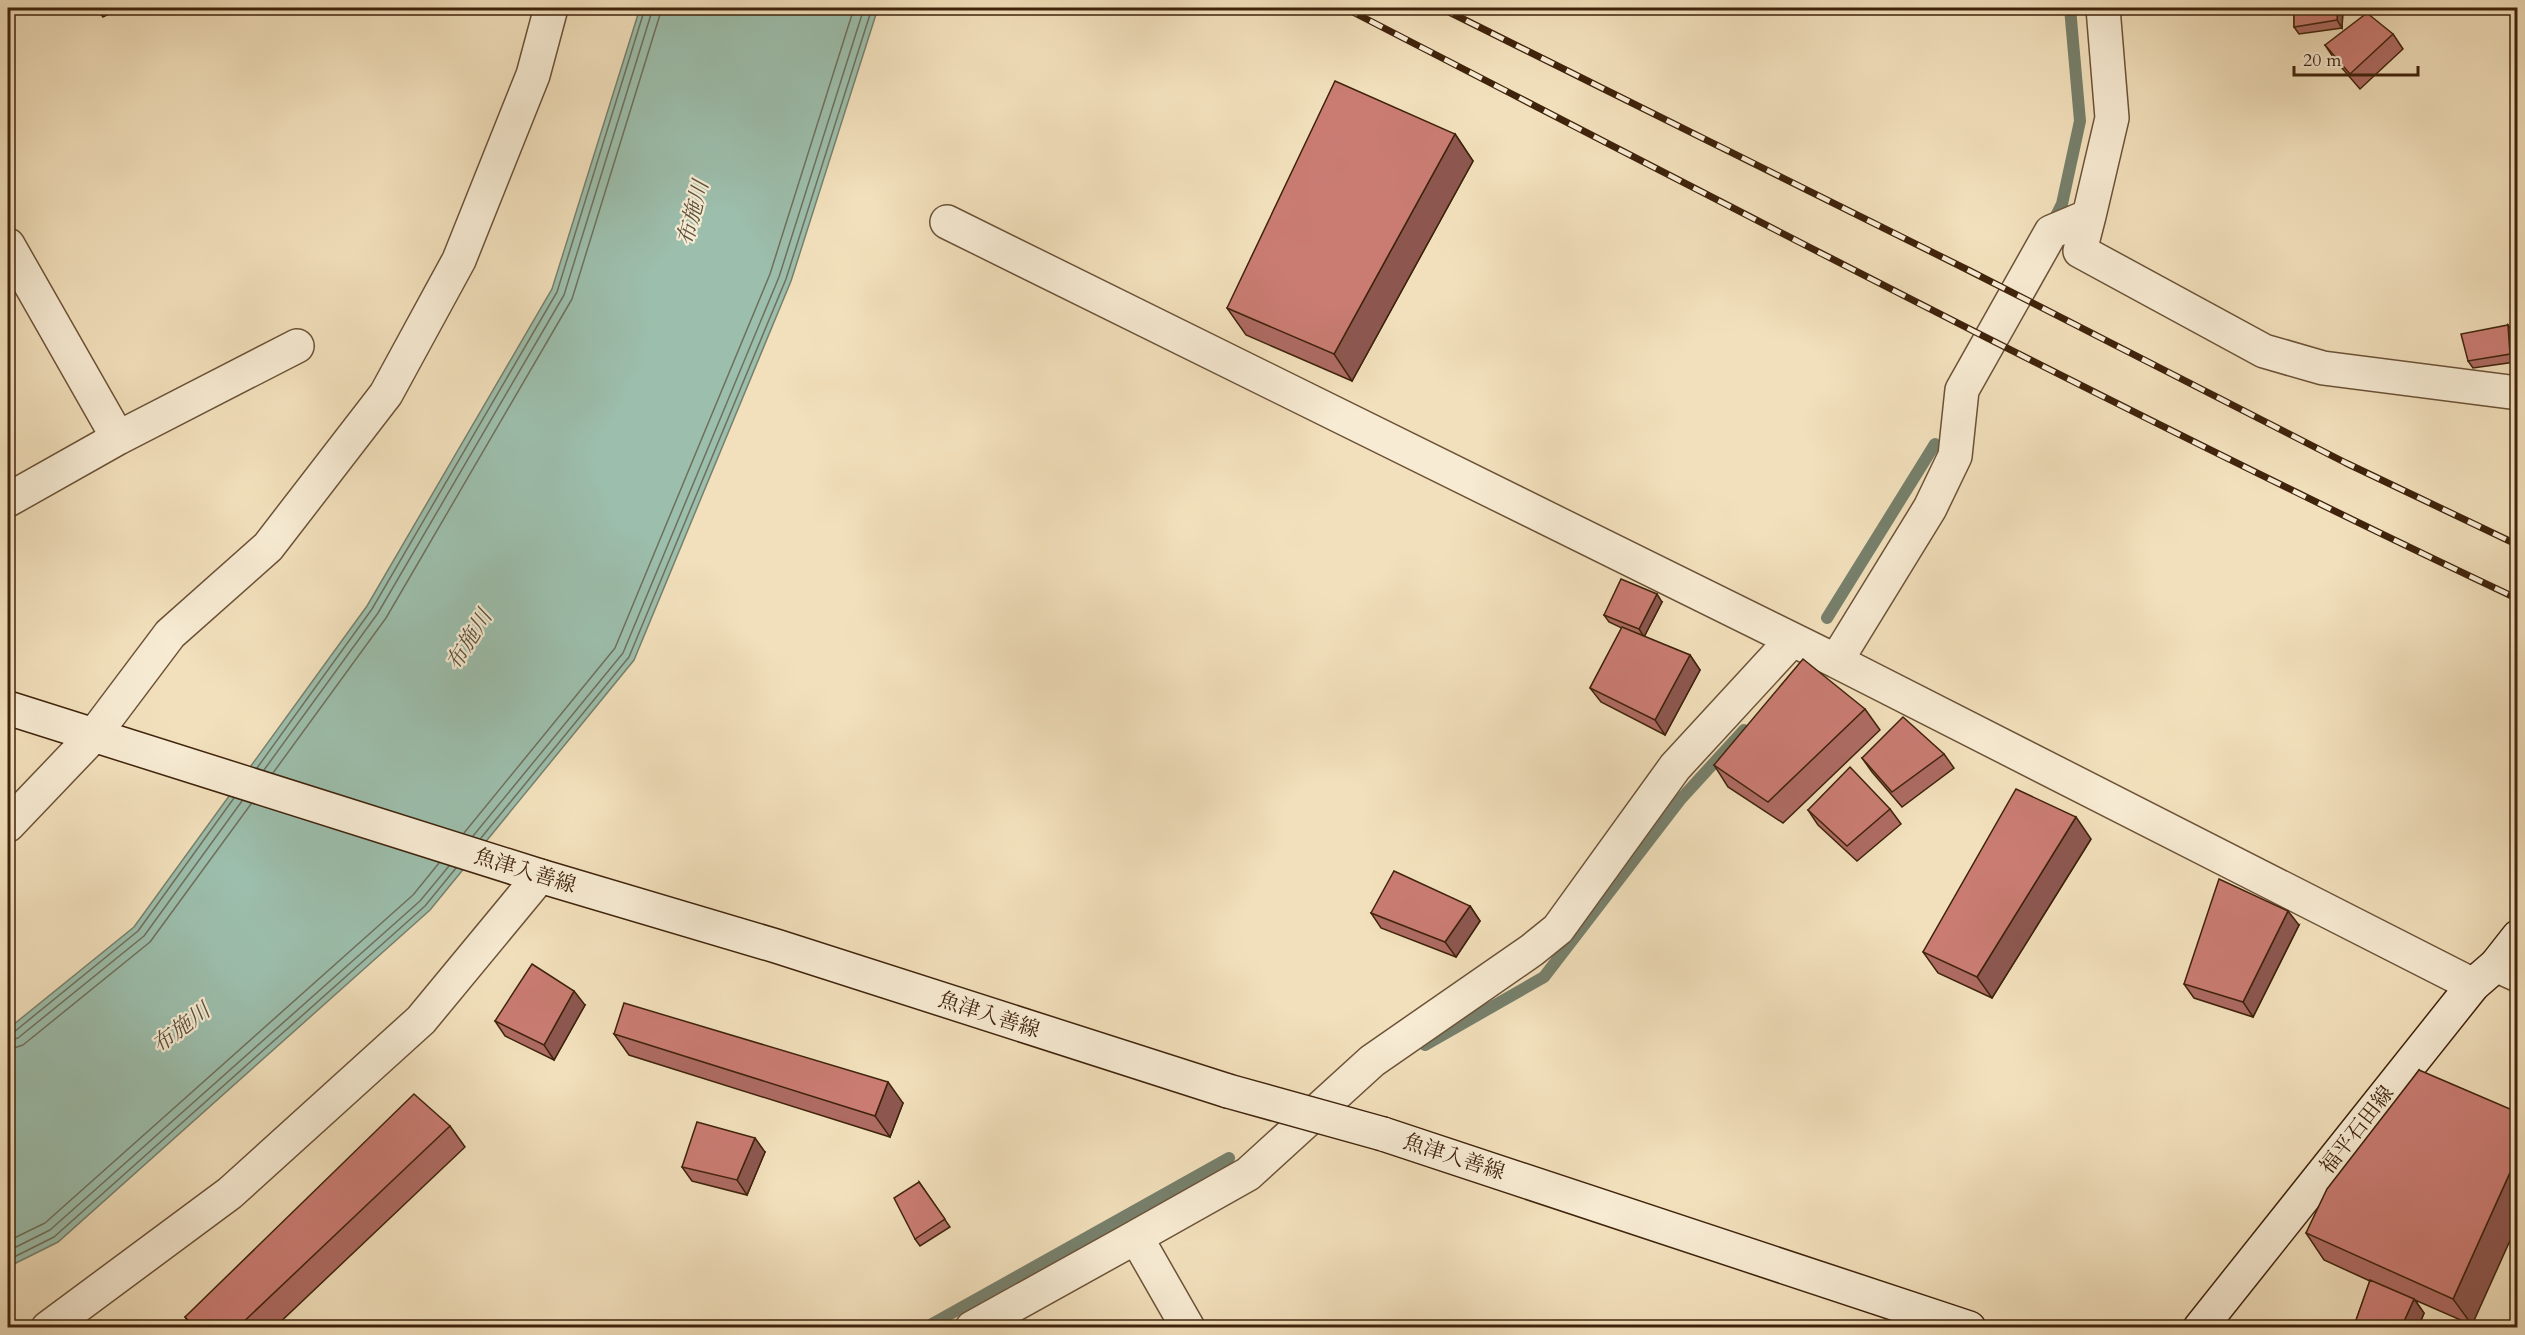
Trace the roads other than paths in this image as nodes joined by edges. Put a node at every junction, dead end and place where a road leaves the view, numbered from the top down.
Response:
1 (551, 8) edge
2 (2103, 8) edge
3 (2089, 216) junction
4 (947, 222) dead end
5 (8, 245) edge
6 (297, 346) dead end
7 (2517, 393) edge
8 (118, 438) junction
9 (8, 500) edge
10 (1792, 640) junction
11 (1836, 661) junction
12 (8, 708) edge
13 (94, 735) junction
14 (8, 825) edge
15 (528, 872) junction
16 (2517, 937) edge
17 (2495, 975) edge
18 (1136, 1237) junction
19 (48, 1328) edge
20 (972, 1328) edge
21 (1188, 1328) edge
22 (1969, 1328) edge
23 (2200, 1328) edge

1 - 13 street
2 - 3 street
3 - 7 street
3 - 11 street
4 - 10 street
5 - 8 street
6 - 8 street
8 - 9 street
10 - 11 street
10 - 18 street
11 - 17 street
12 - 13 street, 魚津入善線
13 - 14 street
13 - 15 street, 魚津入善線
15 - 19 street
15 - 22 street, 魚津入善線, bridge
16 - 17 street, 福平石田線
17 - 23 street, 福平石田線
18 - 20 street
18 - 21 street

